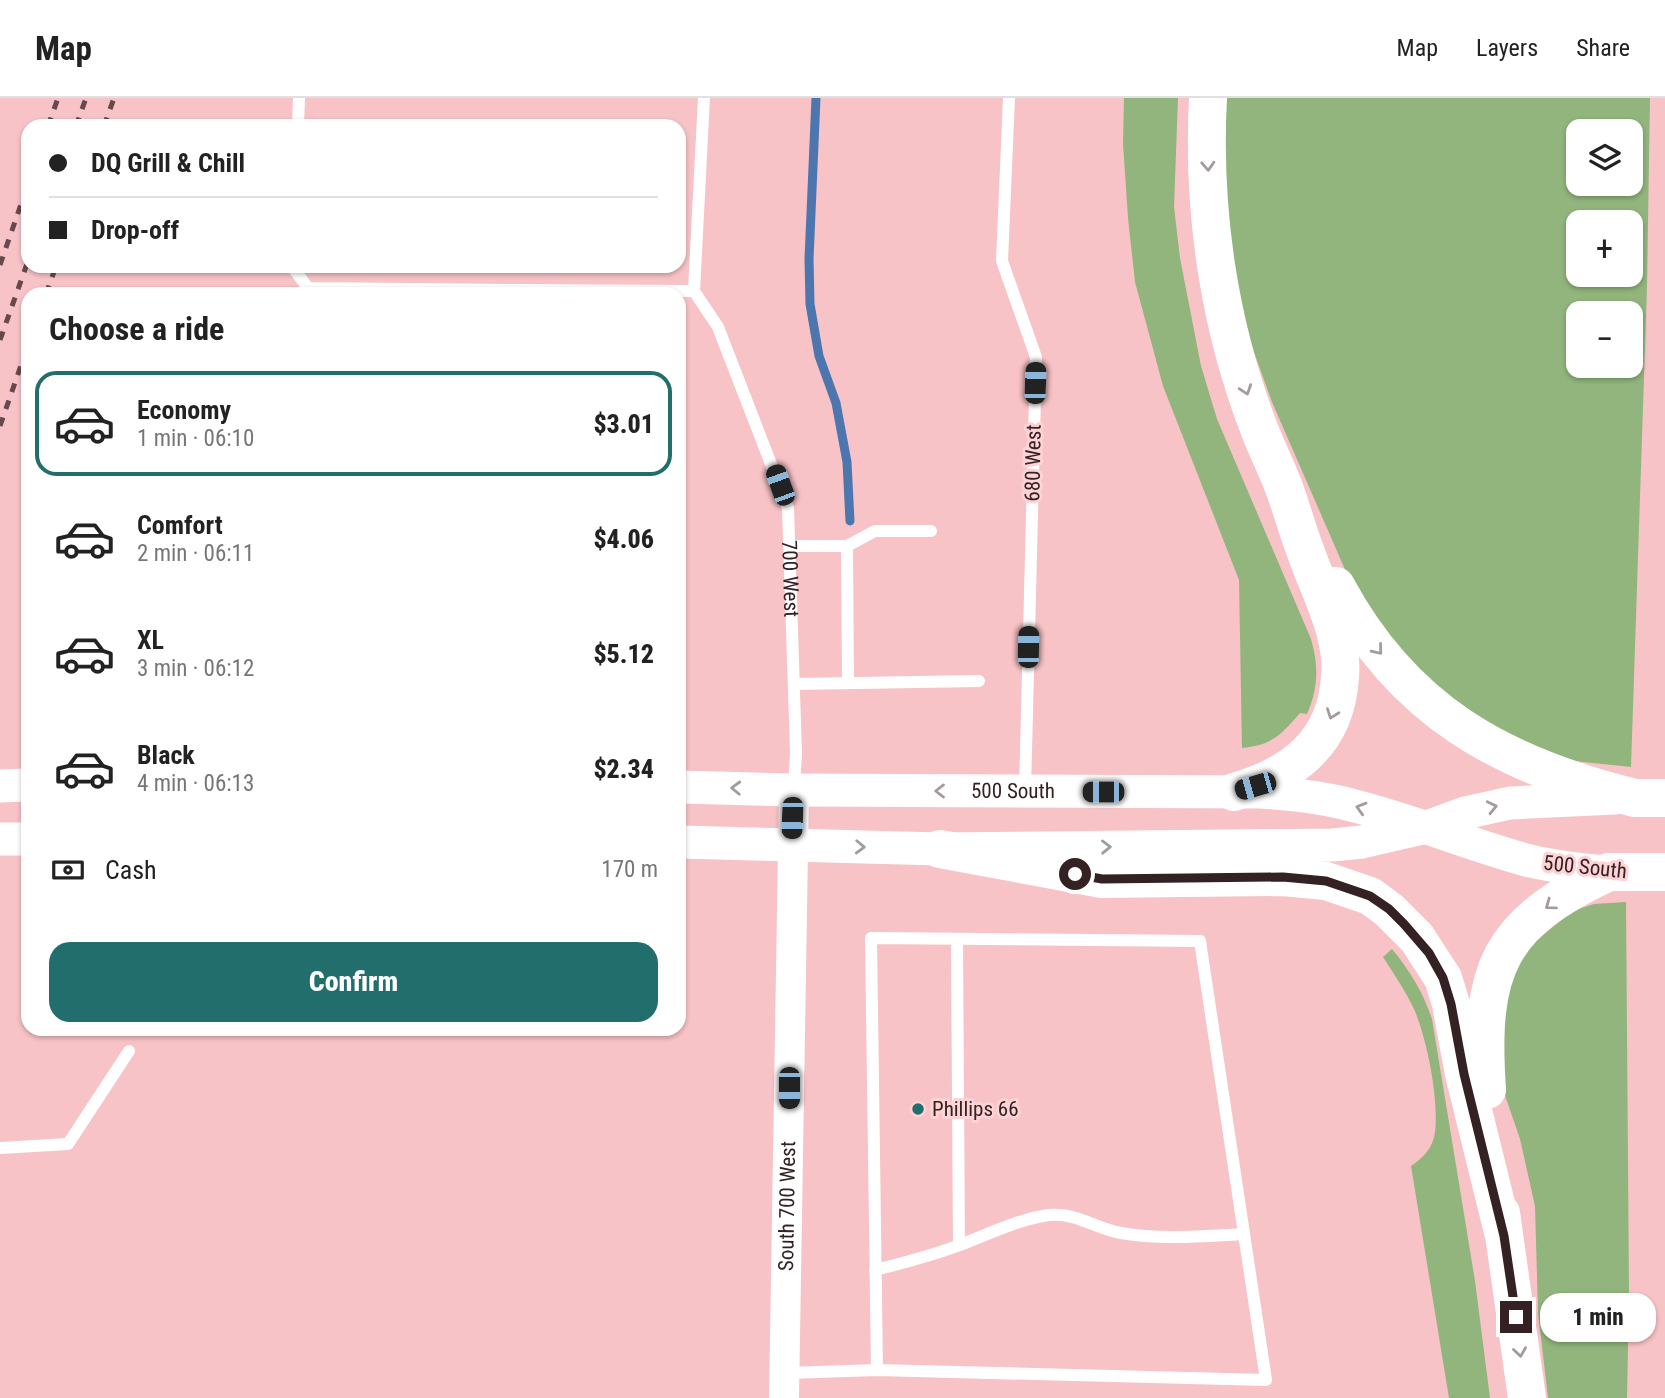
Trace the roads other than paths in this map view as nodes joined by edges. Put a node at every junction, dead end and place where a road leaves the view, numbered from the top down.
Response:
1 (299, 98) edge
2 (704, 98) edge
3 (1009, 98) edge
4 (1208, 98) edge
5 (298, 119) edge
6 (296, 273) edge
7 (307, 287) edge
8 (686, 291) edge
9 (694, 291) junction
10 (1283, 485) junction
11 (931, 531) dead end
12 (789, 546) junction
13 (847, 546) junction
14 (979, 681) dead end
15 (848, 683) junction
16 (794, 684) junction
17 (686, 786) edge
18 (794, 790) junction
19 (1025, 792) junction
20 (1234, 792) junction
21 (1650, 798) edge
22 (1427, 827) junction
23 (0, 839) edge
24 (21, 839) edge
25 (686, 842) edge
26 (791, 845) junction
27 (940, 849) junction
28 (1609, 872) junction
29 (1665, 872) edge
30 (957, 939) junction
31 (129, 1051) dead end
32 (0, 1148) edge
33 (1244, 1234) junction
34 (1504, 1236) junction
35 (959, 1245) junction
36 (875, 1270) junction
37 (877, 1370) junction
38 (785, 1385) edge
39 (1527, 1398) edge

1 - 5 lane
2 - 9 lane
3 - 19 lane, 680 West
4 -> 10 main road
6 - 7 lane
8 - 9 lane
9 - 12 lane, 700 West
10 -> 20 main road
10 -> 21 main road
11 - 13 lane
12 - 13 lane
12 - 16 lane, 700 West
13 - 15 lane
14 - 15 lane
15 - 16 lane
16 - 18 lane, 700 West
18 -> 17 main road, 500 South
19 -> 18 main road, 500 South
18 - 26 street, 700 West
19 - 20 main road, 500 South
22 -> 20 main road, 500 South
22 -> 21 main road
27 -> 22 main road
22 - 28 main road, 500 South
23 - 24 main road
25 - 26 main road
26 -> 27 main road
26 - 38 street, South 700 West
27 - 34 main road
28 - 29 main road, 500 South
28 -> 34 main road
30 - 33 lane
30 - 35 lane
30 - 36 lane
31 - 32 lane
33 - 35 lane
33 - 37 lane
34 -> 39 main road
35 - 36 lane
36 - 37 lane
37 - 38 lane

